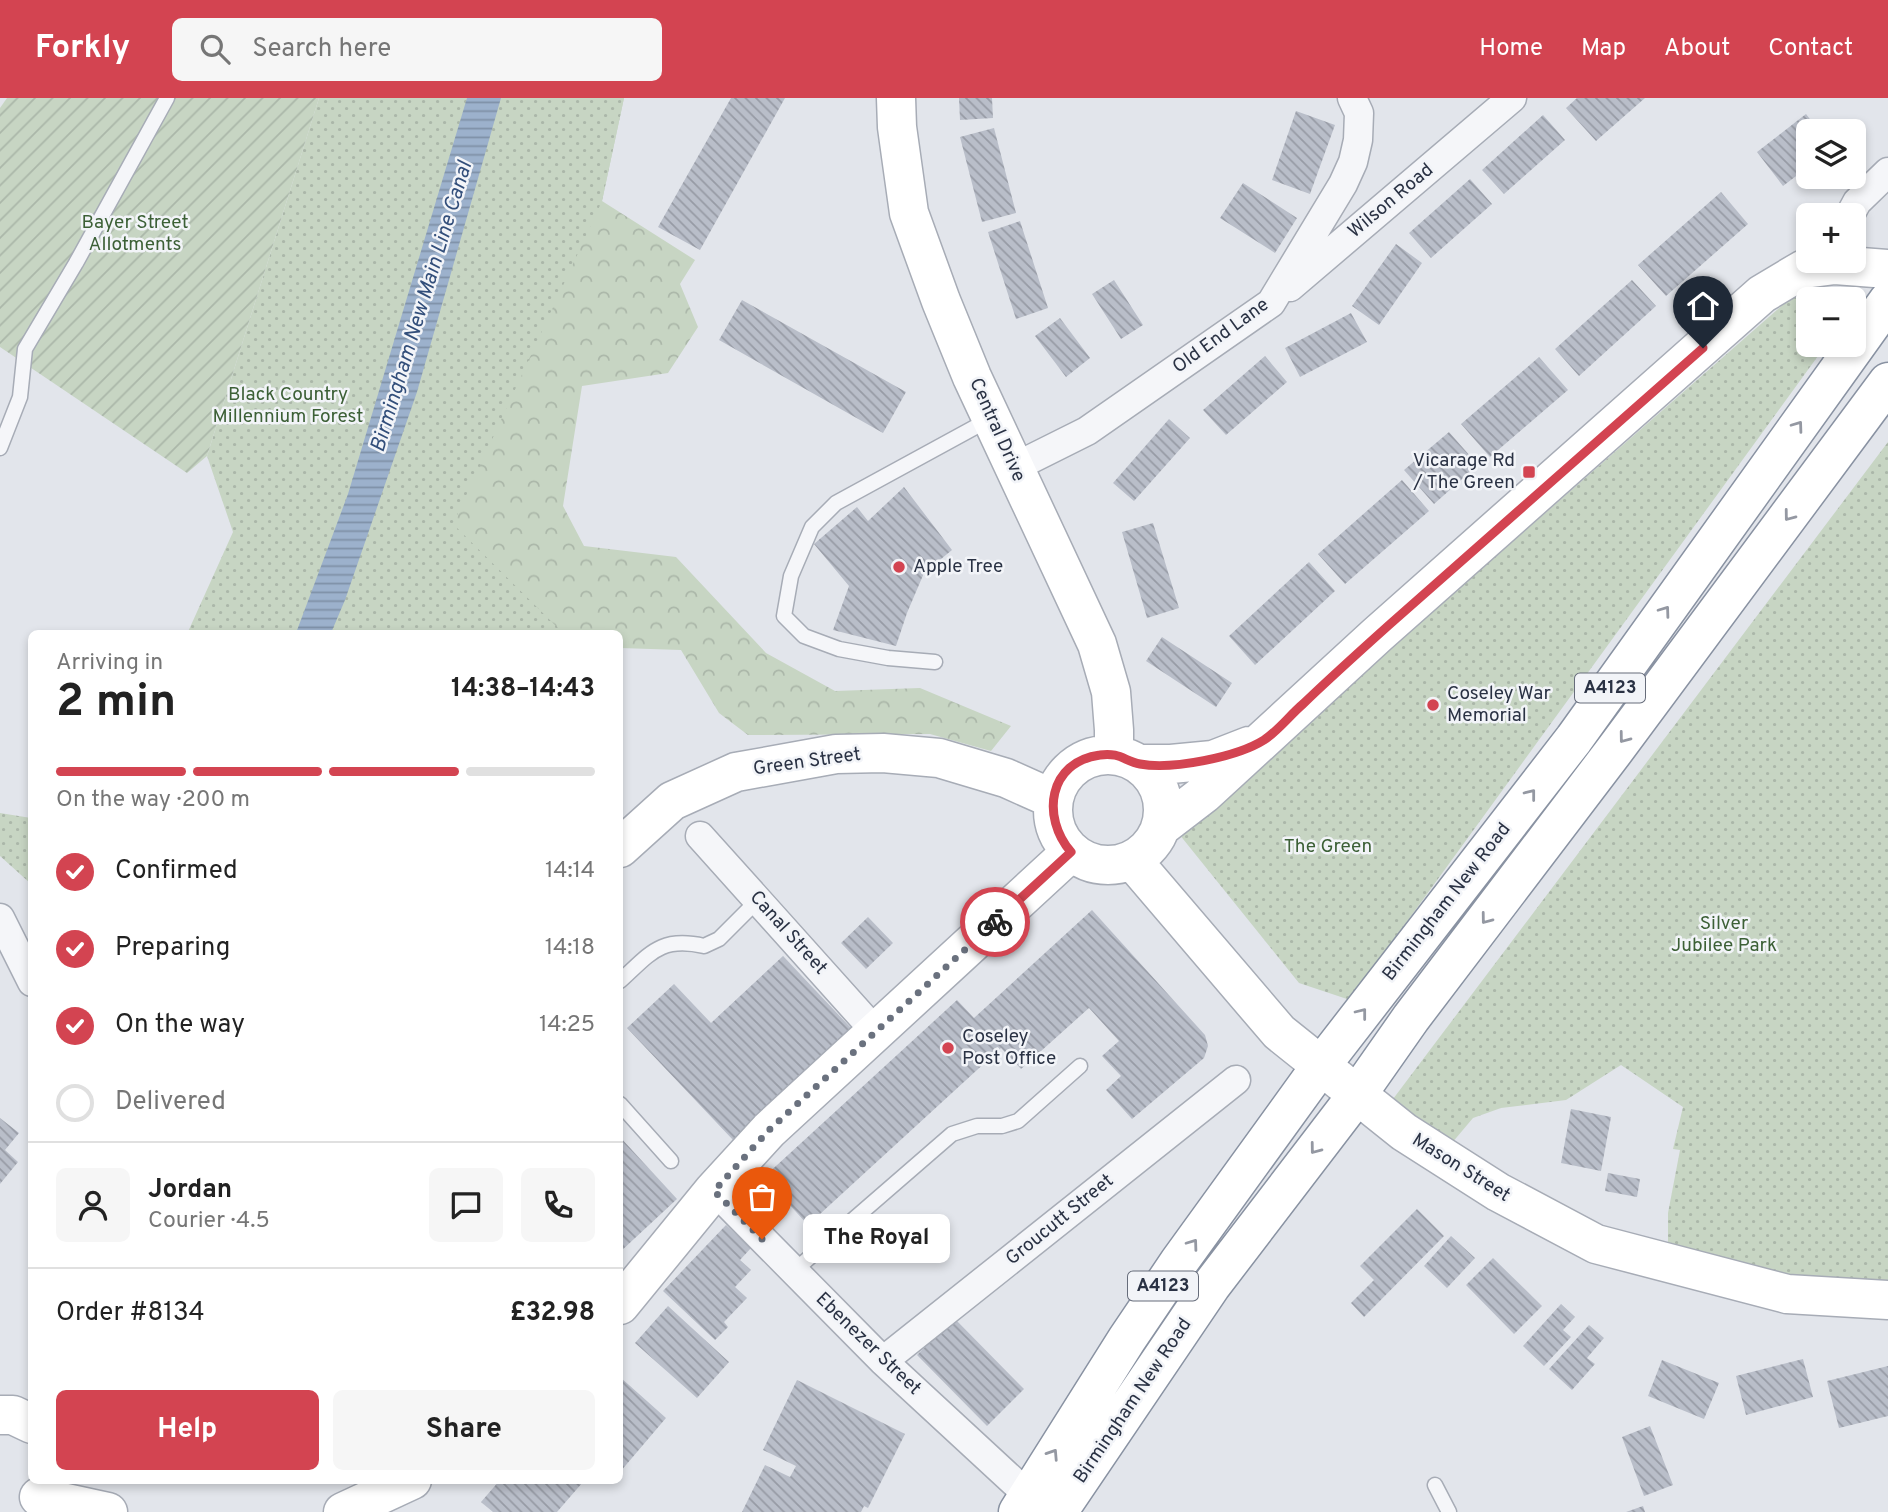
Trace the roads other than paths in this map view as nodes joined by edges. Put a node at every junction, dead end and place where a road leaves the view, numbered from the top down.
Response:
1 (167, 98) edge
2 (896, 98) edge
3 (1352, 98) edge
4 (1512, 98) edge
5 (1888, 172) edge
6 (1856, 203) edge
7 (1866, 267) edge
8 (1888, 270) edge
9 (1798, 273) edge
10 (1888, 301) edge
11 (1270, 303) junction
12 (1888, 382) edge
13 (991, 418) junction
14 (0, 448) edge
15 (1013, 468) junction
16 (935, 662) dead end
17 (1263, 740) junction
18 (1125, 759) junction
19 (1053, 799) junction
20 (1161, 827) junction
21 (700, 836) dead end
22 (623, 845) edge
23 (1071, 852) junction
24 (1132, 860) junction
25 (758, 900) junction
26 (0, 918) edge
27 (28, 974) edge
28 (623, 978) edge
29 (875, 1031) junction
30 (1080, 1066) dead end
31 (1320, 1067) junction
32 (1236, 1080) dead end
33 (1357, 1095) junction
34 (623, 1107) edge
35 (671, 1161) dead end
36 (714, 1191) junction
37 (794, 1271) junction
38 (1888, 1300) edge
39 (623, 1301) edge
40 (883, 1361) junction
41 (0, 1415) edge
42 (28, 1422) edge
43 (402, 1484) edge
44 (1435, 1485) dead end
45 (33, 1497) edge
46 (1034, 1506) edge
47 (108, 1512) edge
48 (343, 1512) edge
49 (1449, 1512) edge

1 - 14 lane
2 - 13 main road, Central Drive
3 - 11 street, Old End Lane
4 - 11 street, Wilson Road
5 - 6 street
7 - 8 main road
9 - 17 main road
31 -> 10 main road, Birmingham New Road / A4123
11 - 15 street, Old End Lane
12 -> 33 main road, Birmingham New Road / A4123
13 - 15 main road, Central Drive
13 - 16 lane
15 - 18 main road, Central Drive
17 - 18 main road
17 - 20 main road
18 - 19 main road
18 - 20 main road
19 - 22 main road, Green Street
19 - 23 main road
20 - 24 main road
21 - 25 street, Canal Street
23 - 24 main road
23 - 29 main road
24 - 31 main road, Mason Street
25 - 28 lane
25 - 29 street, Canal Street
26 - 27 street
29 - 36 main road
30 - 37 lane
31 - 33 main road, Mason Street
46 -> 31 main road, Birmingham New Road / A4123
32 - 40 street, Groucutt Street
33 - 38 main road, Mason Street
33 -> 46 main road, Birmingham New Road / A4123
34 - 35 lane
36 - 37 street, Ebenezer Street
36 - 39 main road
37 - 40 street, Ebenezer Street
40 - 46 street, Ebenezer Street
41 - 42 main road
43 - 48 main road
44 - 49 lane
45 - 47 main road

